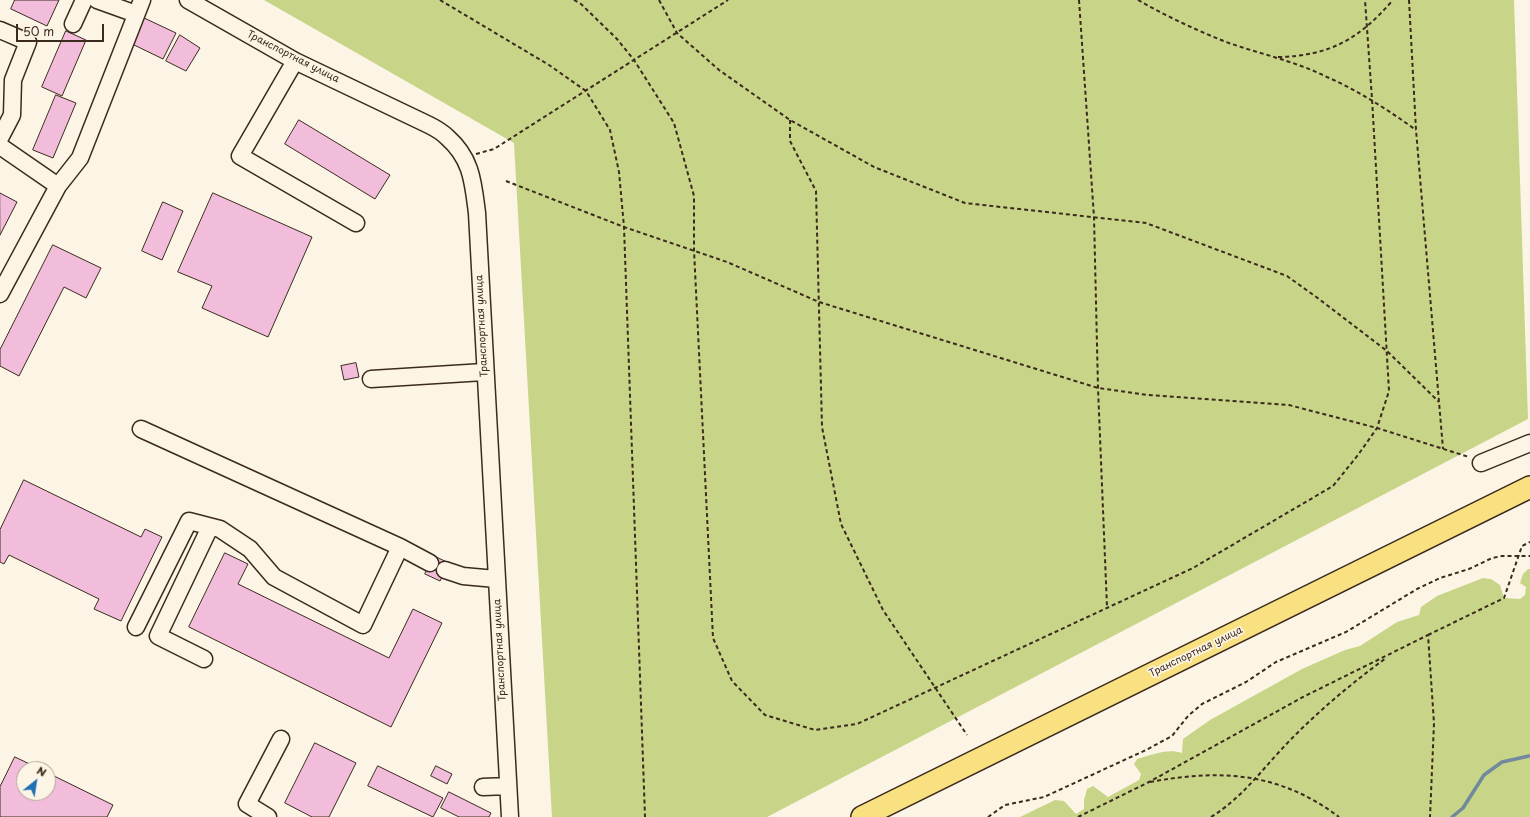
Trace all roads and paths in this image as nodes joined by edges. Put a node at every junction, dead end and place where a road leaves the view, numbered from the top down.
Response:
1 (84, 0) edge
2 (97, 0) edge
3 (188, 0) edge
4 (440, 0) edge
5 (574, 0) edge
6 (659, 0) edge
7 (728, 0) edge
8 (1079, 0) edge
9 (1138, 0) edge
10 (1365, 0) edge
11 (1393, 0) edge
12 (1410, 0) edge
13 (139, 7) edge
14 (73, 24) dead end
15 (1367, 27) junction
16 (0, 30) edge
17 (677, 33) junction
18 (1275, 57) junction
19 (634, 60) junction
20 (295, 61) junction
21 (586, 91) junction
22 (1372, 99) junction
23 (790, 120) junction
24 (1416, 130) junction
25 (0, 138) edge
26 (4, 154) edge
27 (465, 157) junction
28 (506, 181) dead end
29 (58, 186) junction
30 (1094, 217) junction
31 (356, 223) dead end
32 (624, 227) junction
33 (694, 250) junction
34 (0, 294) edge
35 (819, 302) junction
36 (1387, 351) junction
37 (484, 372) junction
38 (371, 379) dead end
39 (1098, 388) junction
40 (1439, 402) junction
41 (1377, 428) junction
42 (142, 429) dead end
43 (1530, 443) edge
44 (1443, 448) junction
45 (1481, 463) joint
46 (1530, 487) edge
47 (210, 526) junction
48 (1530, 542) edge
49 (400, 547) junction
50 (1519, 556) junction
51 (1530, 556) edge
52 (430, 563) dead end
53 (445, 570) dead end
54 (496, 579) junction
55 (1107, 607) junction
56 (136, 627) dead end
57 (1428, 635) junction
58 (1392, 654) junction
59 (204, 659) dead end
60 (935, 687) junction
61 (967, 735) dead end
62 (281, 739) dead end
63 (1257, 778) junction
64 (1149, 782) junction
65 (508, 786) junction
66 (483, 787) dead end
67 (1083, 816) edge
68 (268, 817) edge
69 (510, 817) edge
70 (644, 817) edge
71 (862, 817) edge
72 (988, 817) edge
73 (1078, 817) edge
74 (1211, 817) edge
75 (1339, 817) edge
76 (1430, 817) edge

1 - 14 street
2 - 13 street
3 - 20 street, Транспортная улица
4 - 21 path
5 - 19 path
6 - 17 path
7 - 17 path
8 - 30 path
9 - 18 path
10 - 15 path
11 - 15 path
12 - 24 path
13 - 29 street
15 - 18 path
15 - 22 path
16 - 25 street
17 - 19 path
17 - 23 path
18 - 22 path
19 - 21 path
19 - 33 path
20 - 27 street, Транспортная улица
20 - 31 street
21 - 27 path
21 - 32 path
22 - 24 path
22 - 36 path
23 - 30 path
23 - 35 path
24 - 40 path
26 - 29 street
27 - 37 street, Транспортная улица
28 - 32 path
29 - 34 street
30 - 36 path
30 - 39 path
32 - 33 path
32 - 70 path
33 - 35 path
33 - 60 path
35 - 39 path
35 - 60 path
36 - 40 path
36 - 41 path
37 - 38 street
37 - 54 street, Транспортная улица
39 - 41 path
39 - 55 path
40 - 44 path
41 - 44 path
41 - 55 path
42 - 49 street
43 - 45 street
44 - 45 path
46 - 71 main road, Транспортная улица
47 - 49 street
47 - 56 street
47 - 59 street
48 - 50 path
49 - 52 street
50 - 51 path
50 - 57 path
50 - 72 path
53 - 54 street
54 - 65 street, Транспортная улица
55 - 60 path
57 - 58 path
57 - 76 path
58 - 63 path
58 - 64 path
60 - 61 path
62 - 68 street
63 - 64 path
63 - 74 path
63 - 75 path
64 - 67 path
65 - 66 street
65 - 69 street, Транспортная улица
67 - 73 path

